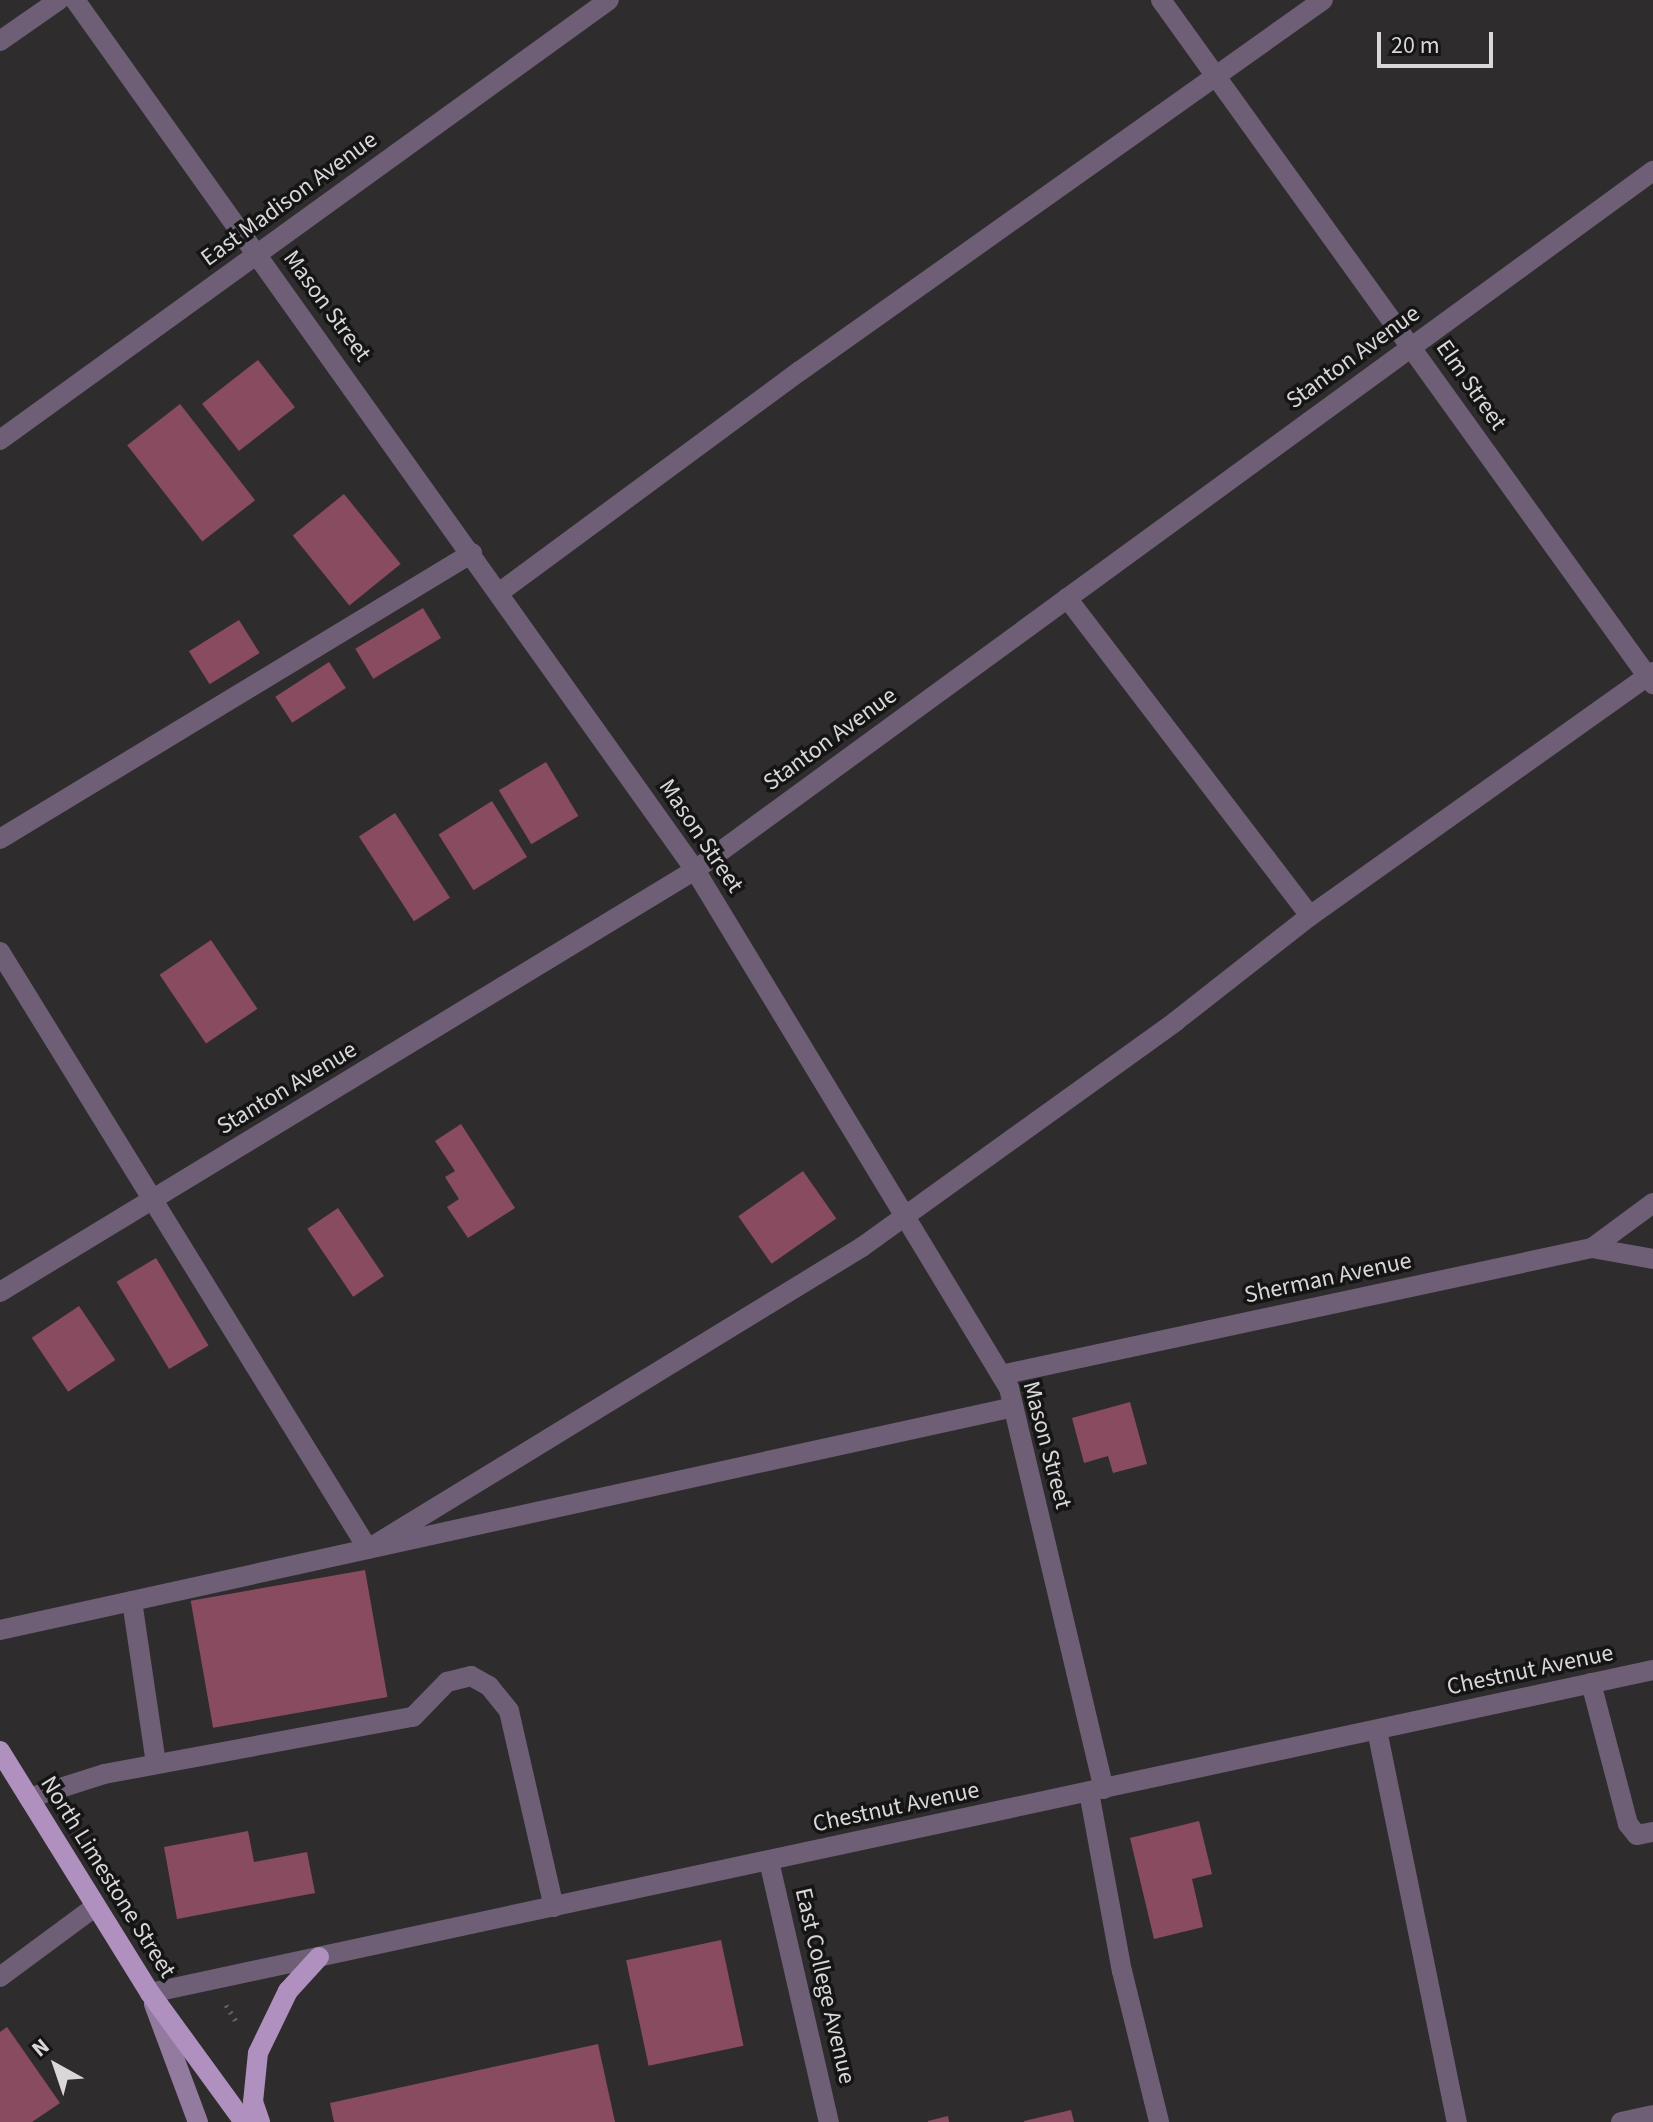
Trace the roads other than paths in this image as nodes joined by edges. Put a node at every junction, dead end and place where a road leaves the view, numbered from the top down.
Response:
1 (59, 0) edge
2 (75, 0) edge
3 (609, 0) edge
4 (1161, 0) edge
5 (1323, 0) edge
6 (0, 41) edge
7 (1217, 77) junction
8 (1653, 171) edge
9 (257, 253) junction
10 (1412, 346) junction
11 (0, 440) edge
12 (472, 553) junction
13 (500, 592) junction
14 (1067, 598) junction
15 (1651, 677) edge
16 (0, 839) edge
17 (695, 870) junction
18 (1310, 916) junction
19 (0, 952) edge
20 (150, 1202) junction
21 (1653, 1203) edge
22 (906, 1216) junction
23 (1592, 1248) junction
24 (1653, 1259) edge
25 (0, 1292) edge
26 (1001, 1375) junction
27 (1013, 1407) junction
28 (368, 1549) junction
29 (132, 1601) junction
30 (0, 1630) edge
31 (1653, 1670) edge
32 (1591, 1683) junction
33 (1377, 1730) junction
34 (0, 1751) edge
35 (156, 1763) junction
36 (1096, 1790) junction
37 (29, 1798) junction
38 (1653, 1832) edge
39 (769, 1861) junction
40 (96, 1906) junction
41 (554, 1907) junction
42 (319, 1957) junction
43 (0, 1977) edge
44 (150, 1993) junction
45 (1653, 2115) edge
46 (198, 2122) edge
47 (244, 2122) edge
48 (260, 2122) edge
49 (829, 2122) edge
50 (1159, 2122) edge
51 (1457, 2122) edge
52 (1621, 2122) edge

1 - 6 street
2 - 9 street, Mason Street
3 - 9 street, East Madison Avenue
4 - 7 street, Elm Street
5 - 7 street
7 - 10 street, Elm Street
7 - 13 street
8 - 10 street, Stanton Avenue
9 - 11 street, East Madison Avenue
9 - 12 street, Mason Street
10 - 14 street, Stanton Avenue
10 - 15 street, Elm Street
12 - 13 street, Mason Street
12 - 16 street
13 - 17 street, Mason Street
14 - 17 street, Stanton Avenue
14 - 18 street
15 - 18 street
17 - 20 street, Stanton Avenue
17 - 22 street, Mason Street
18 - 22 street
19 - 20 street
20 - 25 street, Stanton Avenue
20 - 28 street
21 - 23 street, Sherman Avenue
22 - 26 street, Mason Street
22 - 28 street
23 - 24 street
23 - 26 street, Sherman Avenue
26 - 27 street, Mason Street
27 - 28 street
27 - 36 street, Mason Street
28 - 29 street
29 - 30 street
29 - 35 street
31 - 32 street, Chestnut Avenue
32 - 33 street, Chestnut Avenue
32 - 38 street
33 - 36 street, Chestnut Avenue
33 - 51 street
34 - 37 main road, North Limestone Street
35 - 37 street
35 - 41 street
36 - 39 street, Chestnut Avenue
36 - 50 street, Mason Street
37 - 40 main road, North Limestone Street
39 - 41 street, Chestnut Avenue
39 - 49 street, East College Avenue
40 - 43 street
40 - 44 main road, North Limestone Street
41 - 42 street, Chestnut Avenue
42 - 44 street, Chestnut Avenue
42 - 48 main road
44 - 46 main road, North Limestone Street
44 - 47 main road
45 - 52 street

